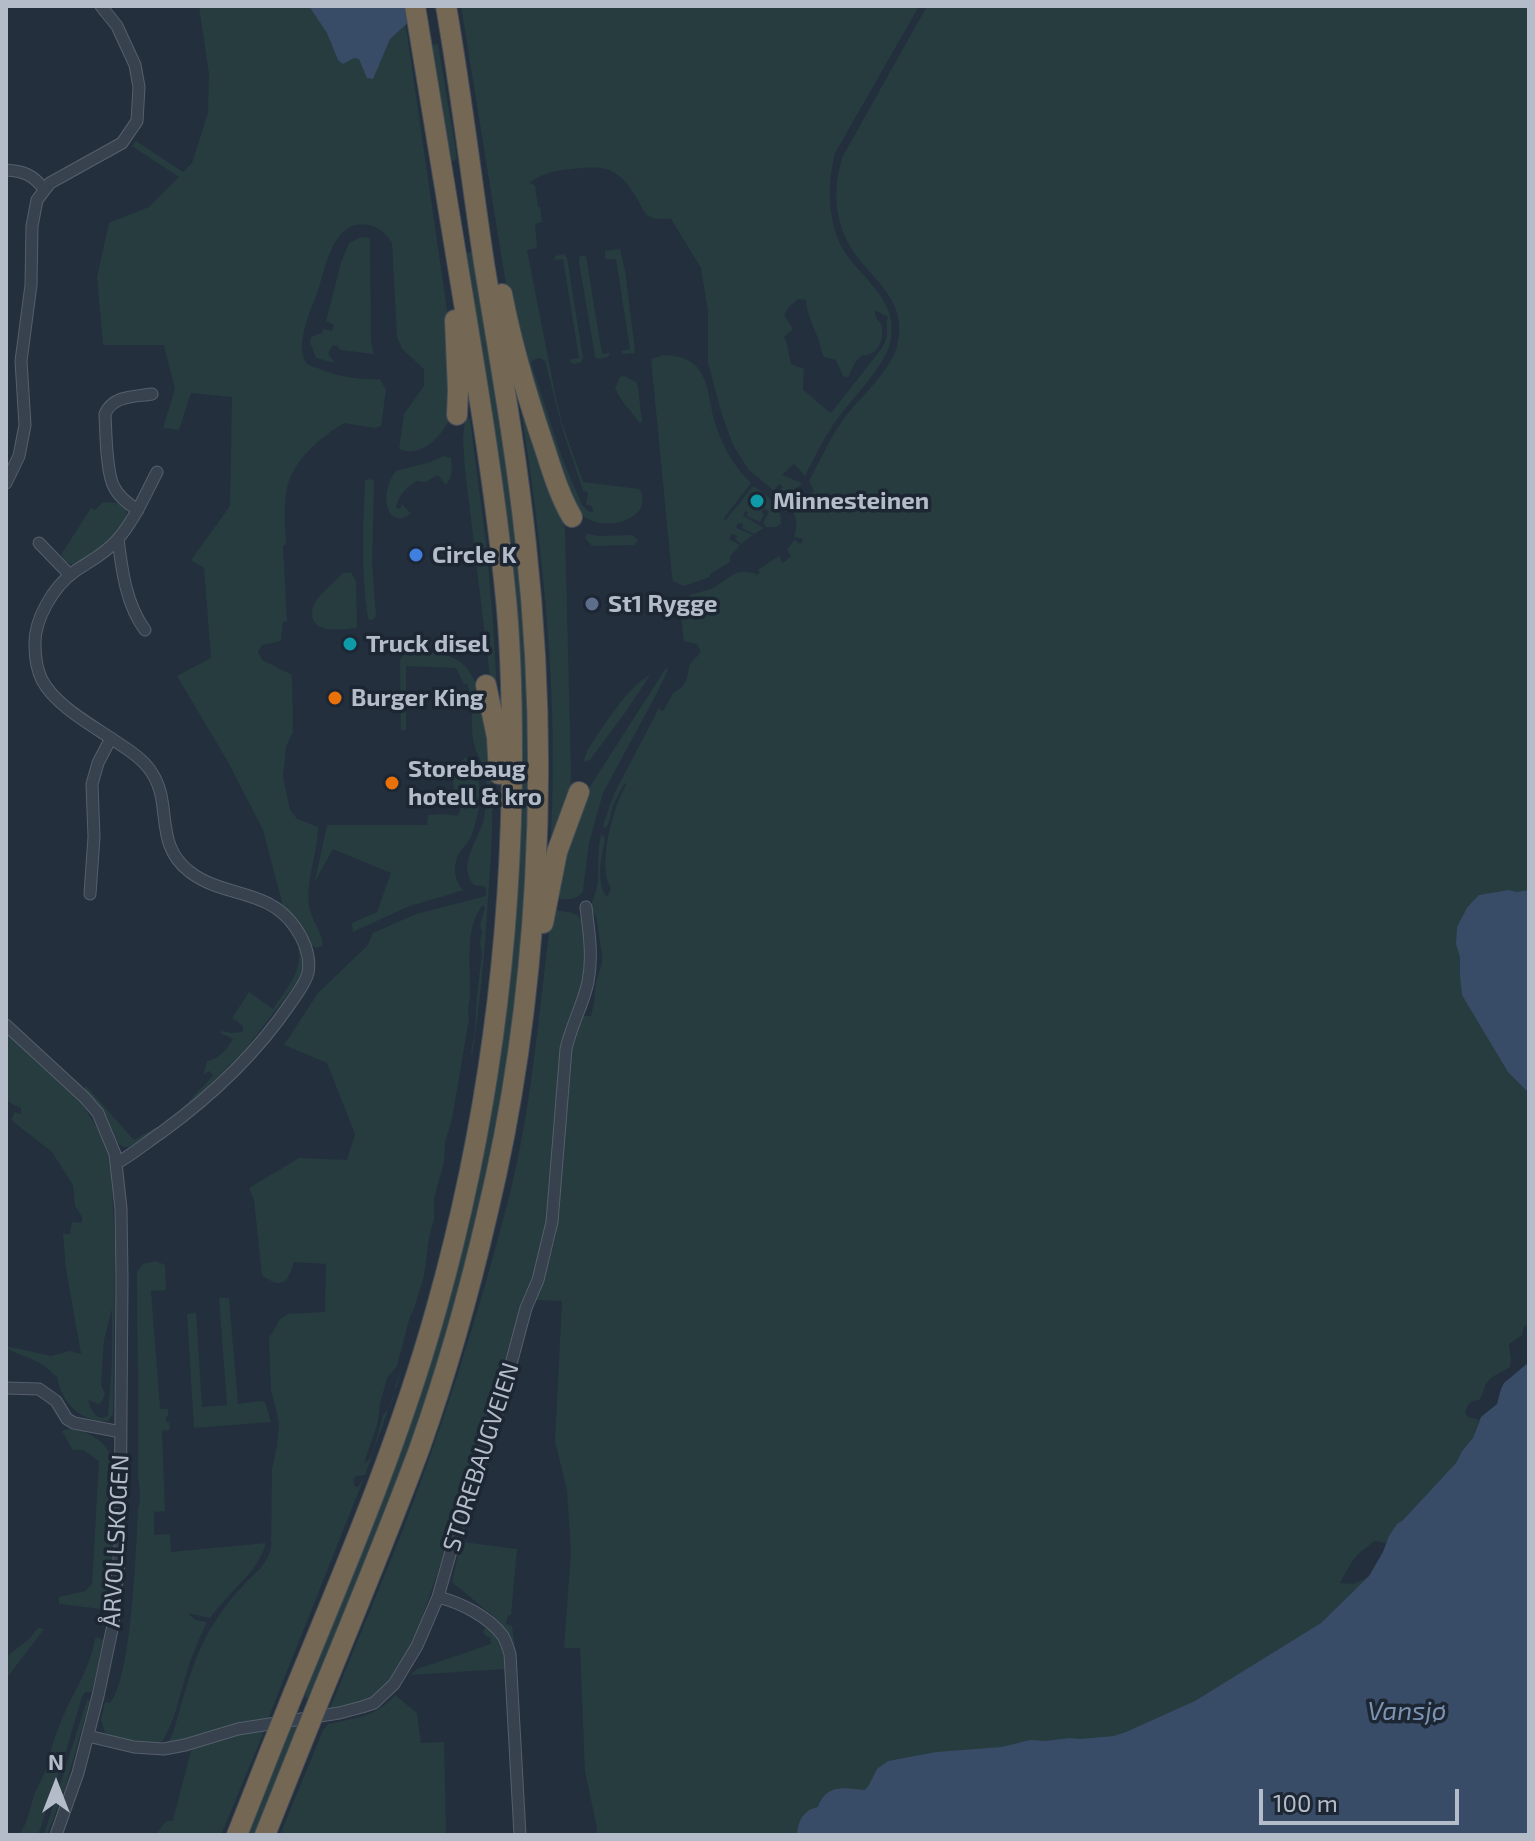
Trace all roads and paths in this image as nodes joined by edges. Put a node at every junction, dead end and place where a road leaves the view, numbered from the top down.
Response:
1 (101, 6) edge
2 (415, 6) edge
3 (446, 6) edge
4 (6, 170) edge
5 (44, 189) junction
6 (480, 235) junction
7 (461, 284) junction
8 (152, 394) dead end
9 (457, 415) dead end
10 (157, 472) dead end
11 (6, 483) edge
12 (138, 510) junction
13 (572, 517) dead end
14 (118, 539) junction
15 (39, 543) dead end
16 (70, 575) junction
17 (145, 630) dead end
18 (486, 685) dead end
19 (111, 738) junction
20 (579, 792) dead end
21 (508, 892) junction
22 (90, 894) dead end
23 (586, 907) dead end
24 (525, 991) junction
25 (6, 1025) edge
26 (117, 1163) junction
27 (6, 1388) edge
28 (121, 1432) junction
29 (438, 1597) junction
30 (88, 1736) junction
31 (56, 1835) edge
32 (237, 1835) edge
33 (265, 1835) edge
34 (520, 1835) edge

1 - 5 street
2 - 7 highway
3 - 6 highway
4 - 5 street
5 - 11 street
6 - 13 highway
6 - 24 highway
7 - 9 highway
7 - 21 highway
8 - 12 street
10 - 12 street
12 - 14 street
14 - 16 street
14 - 17 street
15 - 16 street
16 - 19 street
18 - 21 highway
19 - 22 street
19 - 26 street
20 - 24 highway
21 - 32 highway, bridge
23 - 29 street, STOREBAUGVEIEN
24 - 33 highway, bridge
25 - 26 street, ÅRVOLLSKOGEN
26 - 28 street, ÅRVOLLSKOGEN
27 - 28 street, ÅRVOLLSKOGEN
28 - 30 street, ÅRVOLLSKOGEN
29 - 30 street, STOREBAUGVEIEN
29 - 34 street
30 - 31 street, ÅRVOLLSKOGEN

